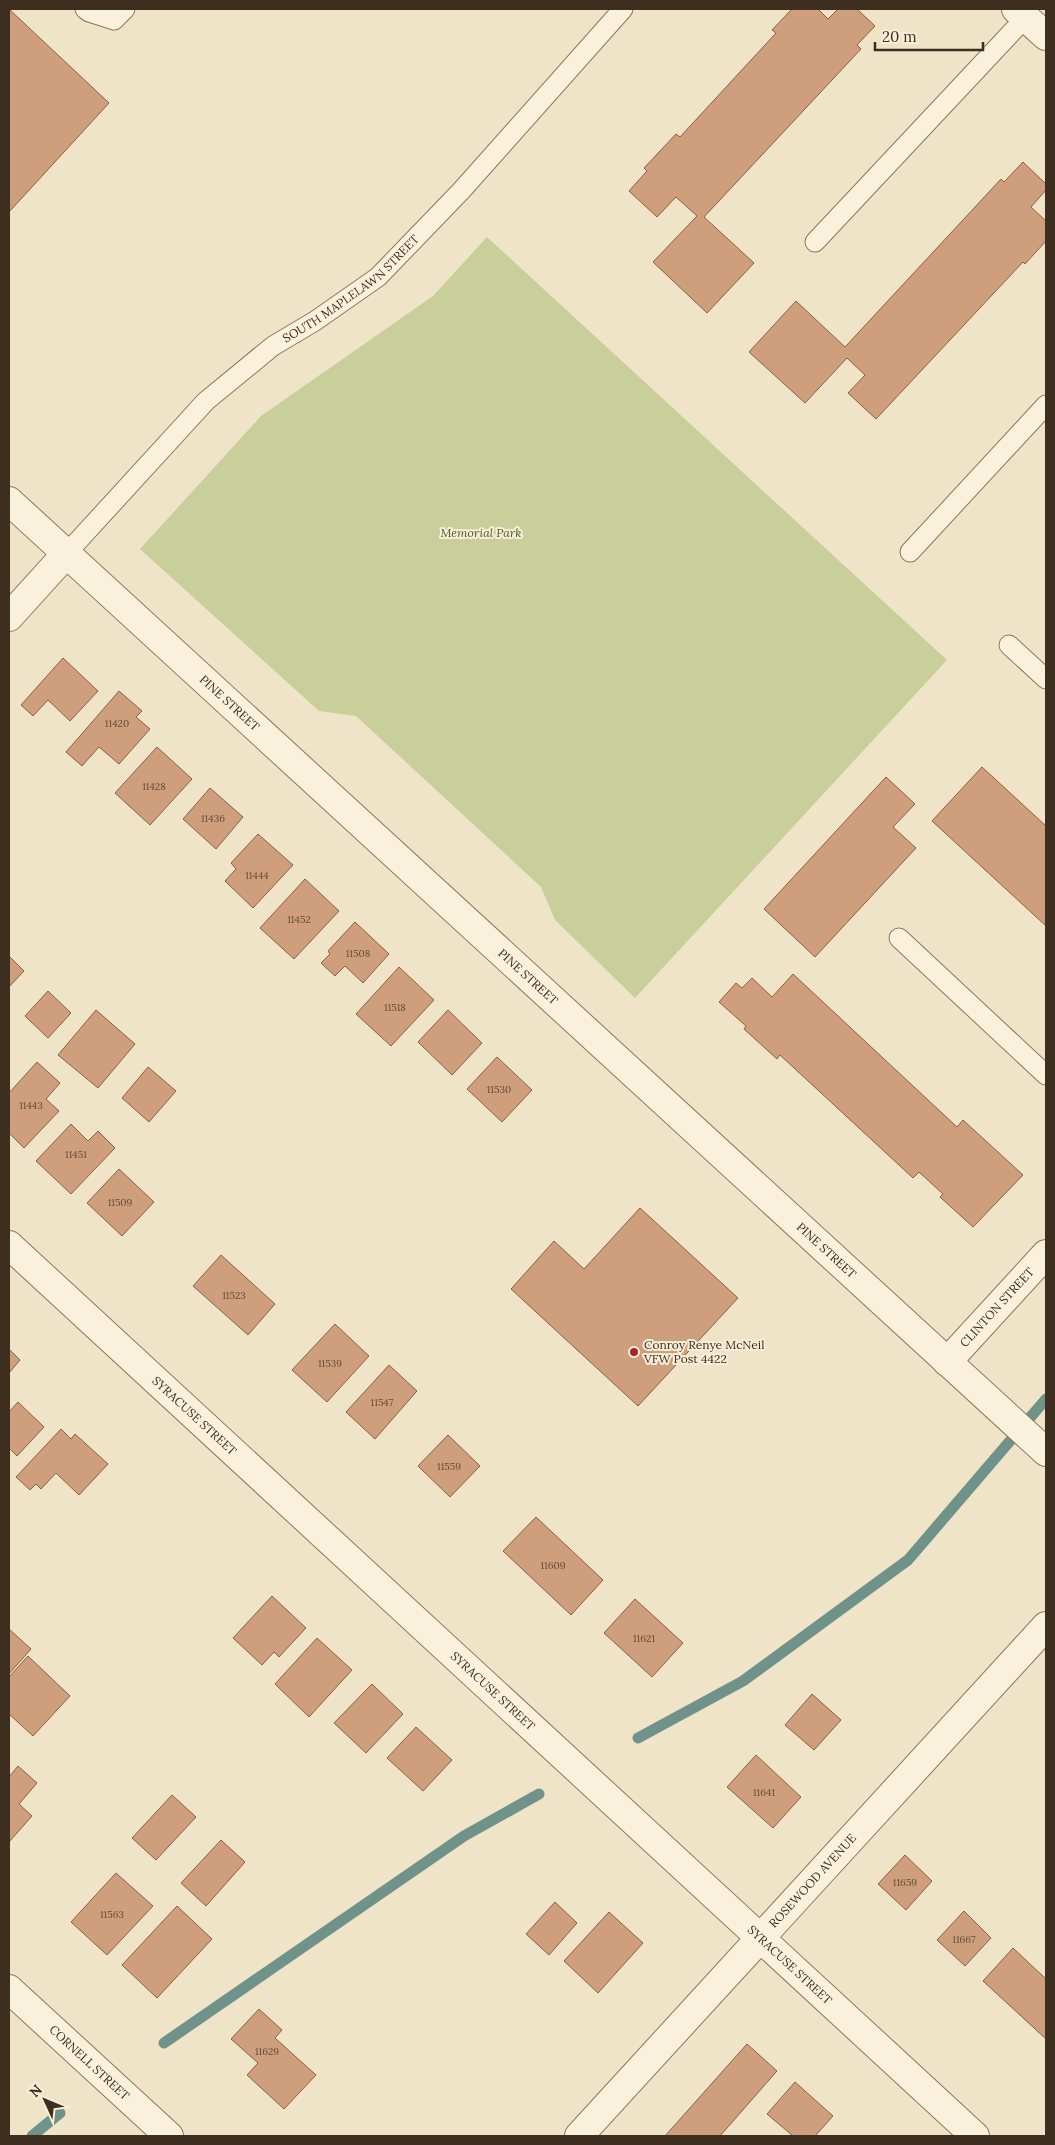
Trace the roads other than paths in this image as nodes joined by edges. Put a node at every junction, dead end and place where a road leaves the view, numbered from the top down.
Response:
1 (85, 9) edge
2 (125, 9) edge
3 (623, 9) edge
4 (1021, 13) edge
5 (1046, 36) edge
6 (815, 242) dead end
7 (1046, 405) edge
8 (9, 501) edge
9 (910, 552) dead end
10 (66, 554) junction
11 (9, 616) edge
12 (1009, 645) dead end
13 (1046, 680) edge
14 (899, 938) dead end
15 (1046, 1075) edge
16 (9, 1245) edge
17 (1046, 1254) edge
18 (947, 1362) junction
19 (1046, 1452) edge
20 (1046, 1626) edge
21 (760, 1938) junction
22 (9, 1988) edge
23 (169, 2136) edge
24 (580, 2136) edge
25 (975, 2136) edge

1 - 2 lane
3 - 10 lane, SOUTH MAPLELAWN STREET
4 - 5 street
4 - 6 lane
7 - 9 lane
8 - 10 street, PINE STREET
10 - 11 street
10 - 18 street, PINE STREET
12 - 13 lane
14 - 15 lane
16 - 21 street, SYRACUSE STREET
17 - 18 street, CLINTON STREET
18 - 19 street, PINE STREET
20 - 21 street, ROSEWOOD AVENUE
21 - 24 street, ROSEWOOD AVENUE
21 - 25 street, SYRACUSE STREET
22 - 23 street, CORNELL STREET

